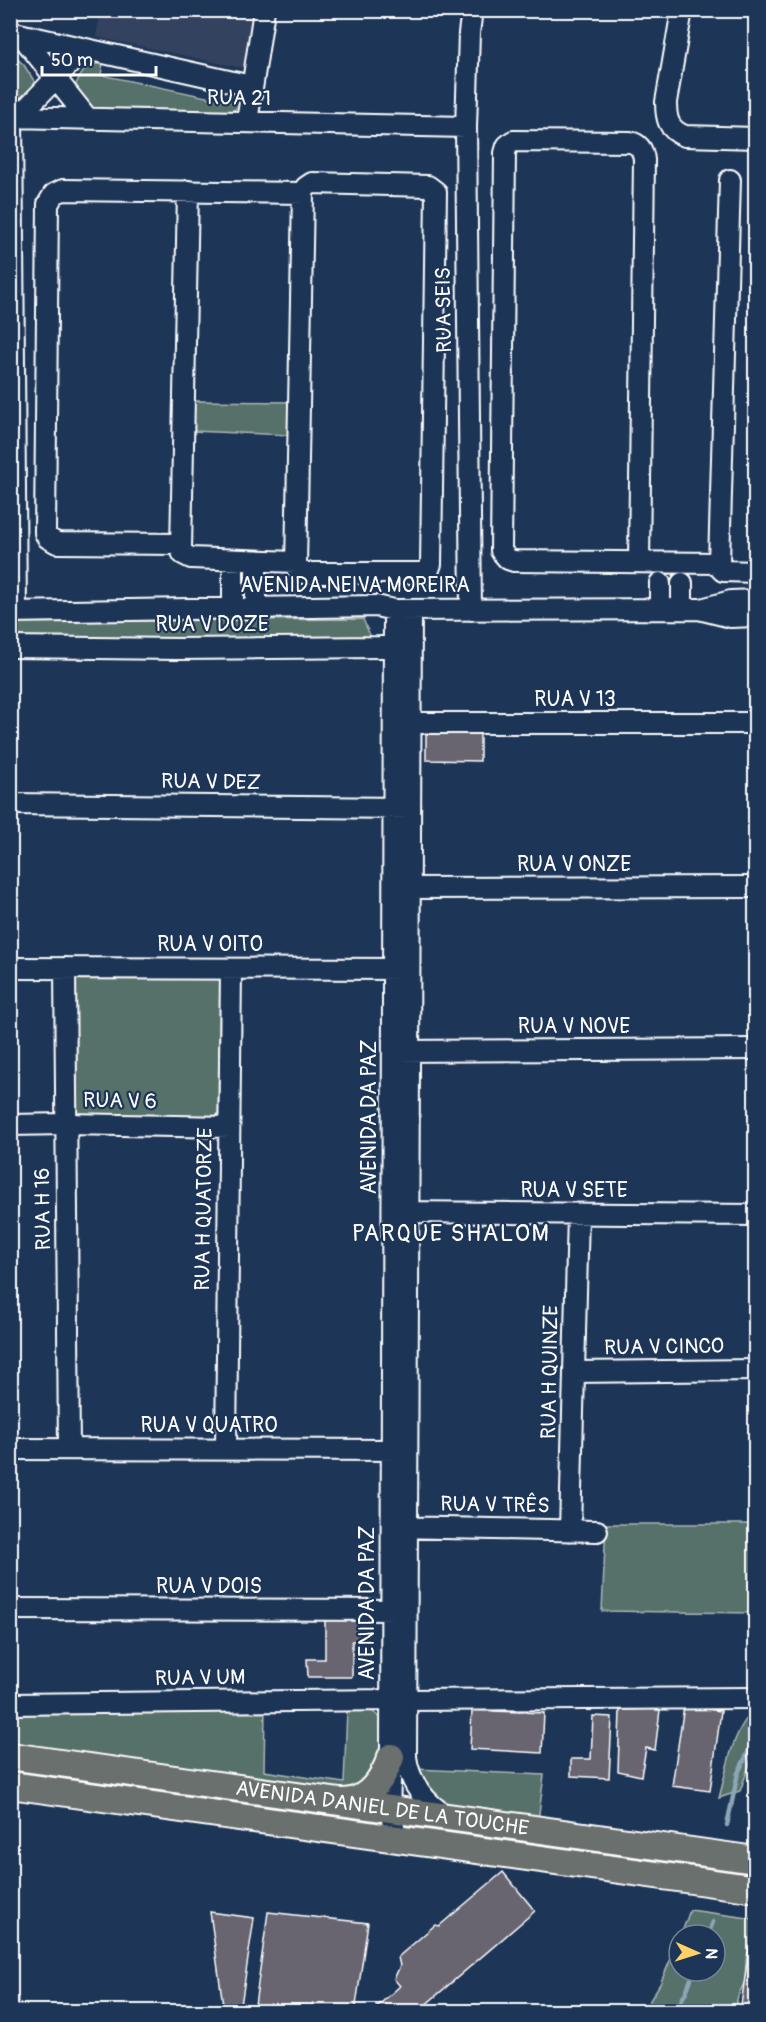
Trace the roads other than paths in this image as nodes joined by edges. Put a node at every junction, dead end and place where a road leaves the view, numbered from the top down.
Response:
1 (264, 10) edge
2 (472, 10) edge
3 (681, 10) edge
4 (16, 34) edge
5 (83, 50) junction
6 (56, 78) junction
7 (251, 86) junction
8 (13, 117) edge
9 (88, 119) junction
10 (247, 122) junction
11 (466, 128) junction
12 (756, 138) edge
13 (730, 180) dead end
14 (188, 191) junction
15 (303, 193) junction
16 (180, 544) junction
17 (233, 560) junction
18 (256, 561) junction
19 (295, 562) junction
20 (639, 562) junction
21 (719, 563) junction
22 (756, 572) edge
23 (682, 583) dead end
24 (660, 584) dead end
25 (756, 600) edge
26 (256, 608) junction
27 (233, 609) junction
28 (660, 609) junction
29 (690, 609) junction
30 (403, 610) junction
31 (471, 610) junction
32 (13, 612) edge
33 (756, 616) edge
34 (402, 642) junction
35 (10, 647) edge
36 (402, 723) junction
37 (756, 723) edge
38 (10, 804) edge
39 (402, 808) junction
40 (756, 887) edge
41 (402, 888) junction
42 (10, 968) edge
43 (65, 968) junction
44 (231, 969) junction
45 (402, 969) junction
46 (756, 1049) edge
47 (401, 1051) junction
48 (66, 1124) junction
49 (10, 1125) edge
50 (229, 1127) junction
51 (401, 1212) junction
52 (578, 1214) junction
53 (756, 1215) edge
54 (756, 1370) edge
55 (574, 1372) junction
56 (10, 1449) edge
57 (69, 1449) junction
58 (226, 1449) junction
59 (400, 1450) junction
60 (400, 1527) junction
61 (570, 1531) junction
62 (597, 1531) dead end
63 (10, 1609) edge
64 (399, 1610) junction
65 (756, 1698) edge
66 (399, 1700) junction
67 (10, 1704) edge
68 (10, 1756) edge
69 (391, 1757) junction
70 (10, 1785) edge
71 (340, 1802) junction
72 (389, 1809) junction
73 (448, 1817) junction
74 (397, 1839) junction
75 (756, 1860) edge
76 (756, 1888) edge

1 - 7 street
2 - 11 street, RUA SEIS
3 - 12 street
4 - 5 street
4 - 6 street
5 - 6 street
5 - 7 street
6 - 8 street
6 - 9 street
7 - 10 street
8 - 9 street, RUA 21
8 - 32 street
9 - 10 street, RUA 21
10 - 11 street, RUA 21
11 - 31 street, RUA SEIS
13 - 21 street
14 - 15 street
14 - 16 street
14 - 16 street
15 - 19 street
15 - 19 street
16 - 17 street
17 - 18 street
17 - 27 street
18 - 19 street
18 - 26 street
20 - 20 street
20 - 21 street
21 - 22 street
23 - 29 street
24 - 28 street
25 - 29 street, AVENIDA NEIVA MOREIRA
26 - 27 street, AVENIDA NEIVA MOREIRA
26 - 30 street, AVENIDA NEIVA MOREIRA
27 - 32 street, AVENIDA NEIVA MOREIRA
28 - 29 street, AVENIDA NEIVA MOREIRA
28 - 31 street, AVENIDA NEIVA MOREIRA
29 - 33 street, AVENIDA NEIVA MOREIRA
30 - 31 street, AVENIDA NEIVA MOREIRA
30 - 34 street, AVENIDA DA PAZ
34 - 35 street, RUA V DOZE
34 - 36 street, AVENIDA DA PAZ
36 - 37 street, RUA V 13
36 - 39 street, AVENIDA DA PAZ
38 - 39 street, RUA V DEZ
39 - 41 street, AVENIDA DA PAZ
40 - 41 street, RUA V ONZE
41 - 45 street, AVENIDA DA PAZ
42 - 43 street, RUA V OITO
43 - 44 street, RUA V OITO
43 - 48 street, RUA H 16
44 - 45 street, RUA V OITO
44 - 50 street, RUA H QUATORZE
45 - 47 street, AVENIDA DA PAZ
46 - 47 street, RUA V NOVE
47 - 51 street, AVENIDA DA PAZ
48 - 49 street, RUA V 6
48 - 50 street, RUA V 6
48 - 57 street, RUA H 16
50 - 58 street, RUA H QUATORZE
51 - 52 street, RUA V SETE
51 - 59 street, AVENIDA DA PAZ
52 - 53 street, RUA V SETE
52 - 55 street, RUA H QUINZE
54 - 55 street, RUA V CINCO
55 - 61 street, RUA H QUINZE
56 - 57 street, RUA V QUATRO
57 - 58 street, RUA V QUATRO
58 - 59 street, RUA V QUATRO
59 - 60 street, AVENIDA DA PAZ
60 - 61 street, RUA V TRÊS
60 - 64 street, AVENIDA DA PAZ
61 - 62 street, RUA V TRÊS
63 - 64 street, RUA V DOIS
64 - 66 street, AVENIDA DA PAZ
65 - 66 street, RUA V UM
66 - 67 street, RUA V UM
66 - 69 street, AVENIDA DA PAZ
66 - 73 street, AVENIDA DA PAZ
68 - 71 main road, AVENIDA DANIEL DE LA TOUCHE
69 - 71 main road
69 - 72 street, AVENIDA DA PAZ
70 - 74 main road, AVENIDA DANIEL DE LA TOUCHE
71 - 72 main road, AVENIDA DANIEL DE LA TOUCHE
72 - 73 main road, AVENIDA DANIEL DE LA TOUCHE
72 - 74 street, AVENIDA DA PAZ
73 - 75 main road, AVENIDA DANIEL DE LA TOUCHE
74 - 76 main road, AVENIDA DANIEL DE LA TOUCHE

